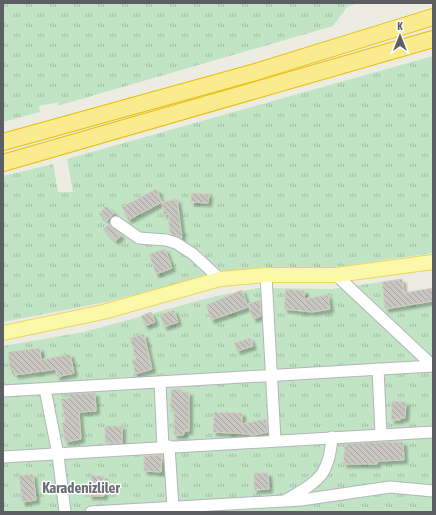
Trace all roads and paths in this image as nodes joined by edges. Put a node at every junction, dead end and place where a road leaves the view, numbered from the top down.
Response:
1 (433, 17) edge
2 (433, 39) edge
3 (3, 142) edge
4 (3, 163) edge
5 (116, 222) dead end
6 (433, 262) edge
7 (433, 271) edge
8 (220, 279) junction
9 (266, 279) junction
10 (340, 279) junction
11 (3, 333) edge
12 (3, 341) edge
13 (433, 366) edge
14 (378, 369) junction
15 (272, 375) junction
16 (160, 383) junction
17 (45, 389) junction
18 (3, 391) edge
19 (433, 432) edge
20 (381, 434) junction
21 (332, 437) junction
22 (275, 440) junction
23 (166, 447) junction
24 (58, 455) junction
25 (3, 457) edge
26 (433, 491) edge
27 (283, 501) junction
28 (238, 504) junction
29 (173, 507) junction
30 (111, 511) edge
31 (65, 512) edge
32 (91, 512) edge
33 (230, 512) edge

1 - 3 highway
2 - 4 highway
5 - 8 street
6 - 10 main road
7 - 10 main road
8 - 9 main road
8 - 11 main road
9 - 10 main road
9 - 12 main road
9 - 15 street
10 - 13 street
13 - 14 street
14 - 15 street
14 - 20 street
15 - 16 street
15 - 22 street
16 - 17 street
16 - 23 street
17 - 18 street
17 - 24 street
19 - 20 street
20 - 21 street
21 - 22 street
21 - 27 street
22 - 23 street
23 - 24 street
23 - 29 street
24 - 25 street
24 - 31 street
26 - 27 street
27 - 28 street
28 - 29 street
28 - 33 street
29 - 30 street
30 - 32 street

